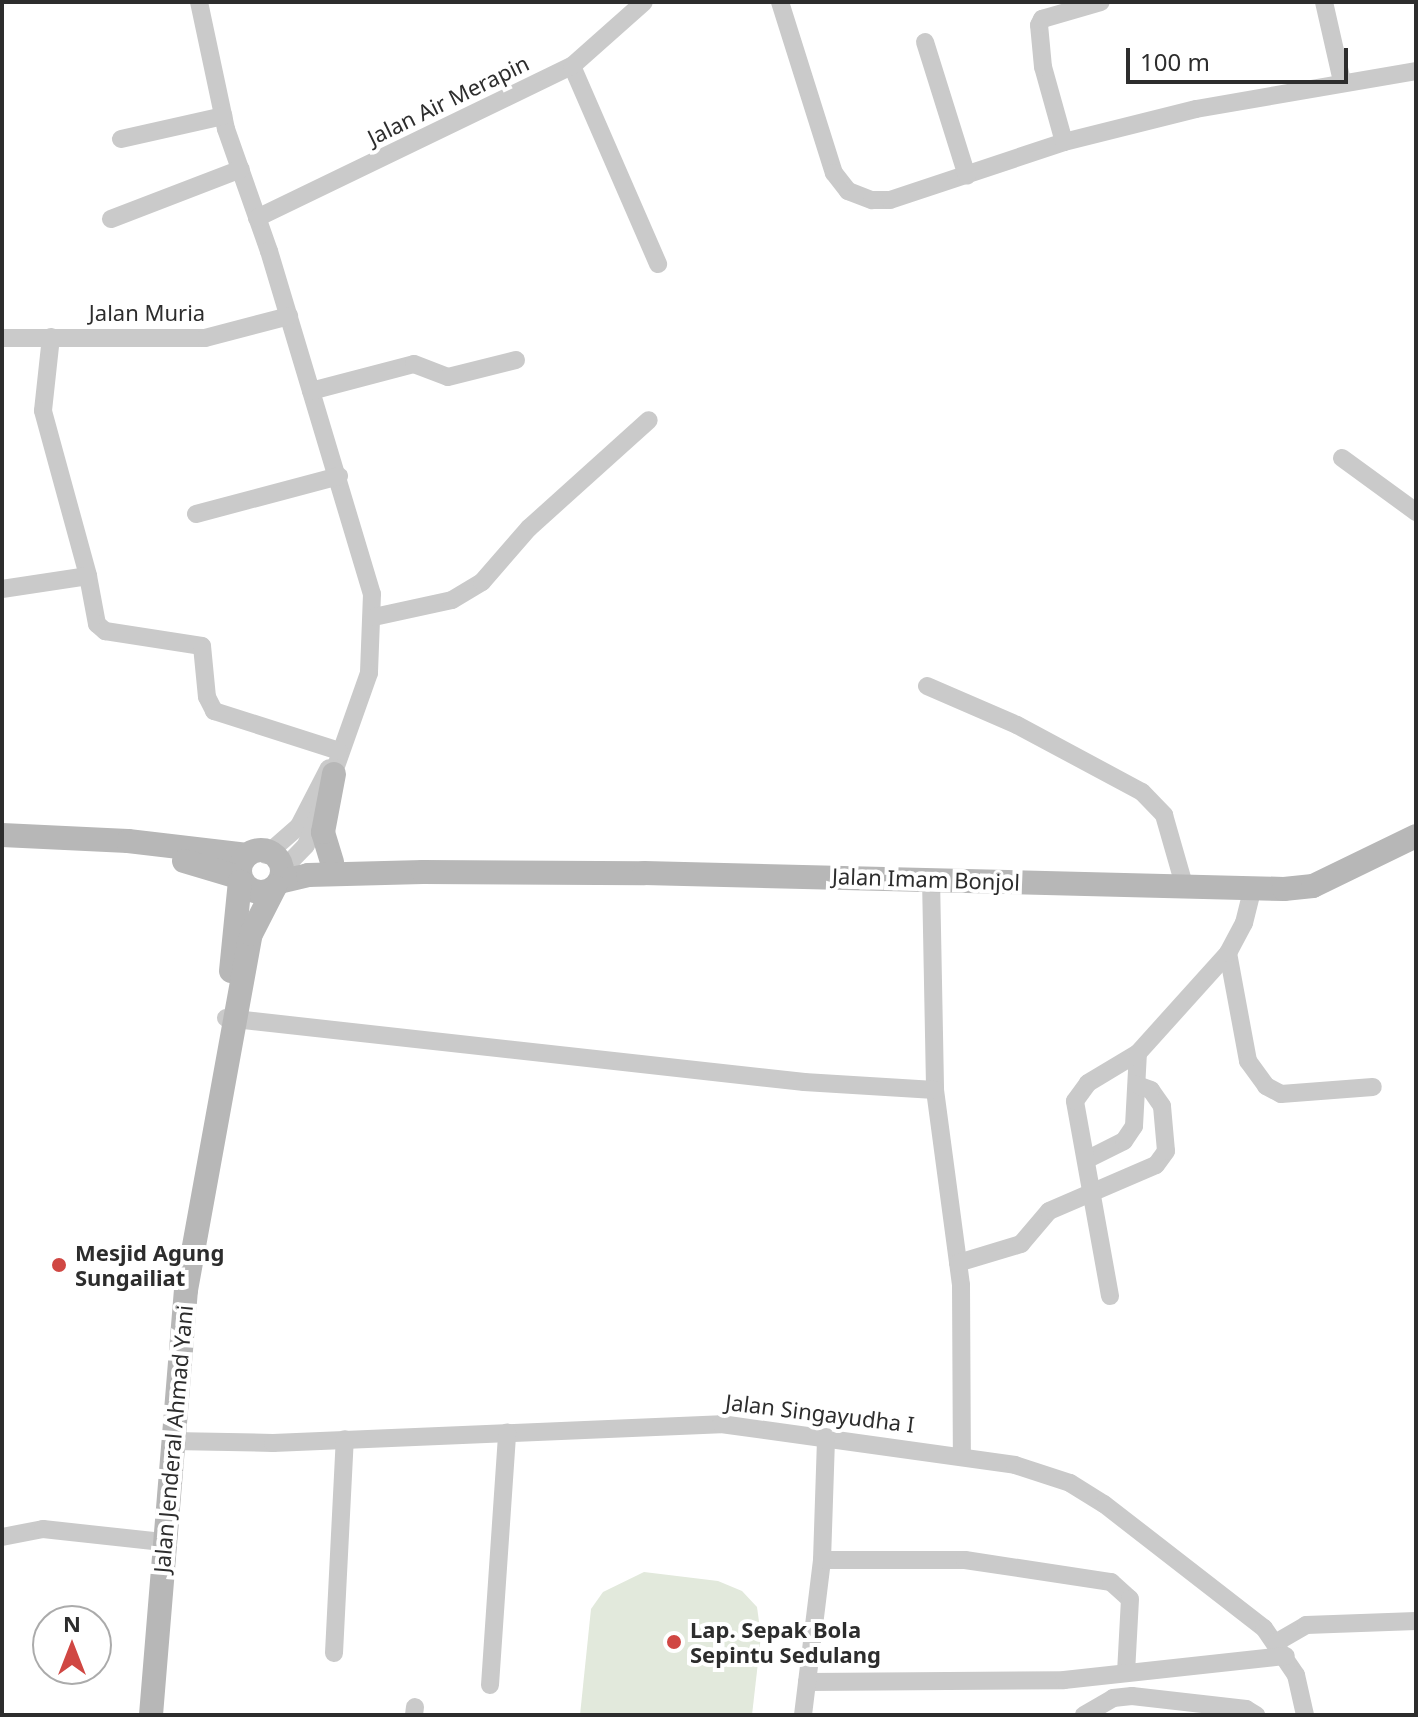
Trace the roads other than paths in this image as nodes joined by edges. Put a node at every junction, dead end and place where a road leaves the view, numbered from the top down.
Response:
1 (199, 2) edge
2 (644, 2) edge
3 (1101, 2) edge
4 (1324, 2) edge
5 (786, 4) edge
6 (925, 42) dead end
7 (572, 66) junction
8 (1416, 71) edge
9 (1342, 81) junction
10 (223, 116) junction
11 (121, 139) dead end
12 (1064, 142) junction
13 (241, 169) junction
14 (967, 176) junction
15 (257, 218) junction
16 (111, 219) dead end
17 (658, 264) dead end
18 (289, 316) junction
19 (51, 337) junction
20 (2, 338) edge
21 (516, 360) dead end
22 (311, 391) junction
23 (649, 420) dead end
24 (1342, 458) dead end
25 (339, 476) junction
26 (1416, 512) edge
27 (196, 514) dead end
28 (88, 576) junction
29 (2, 589) edge
30 (374, 617) junction
31 (927, 686) dead end
32 (336, 762) junction
33 (2, 835) edge
34 (1416, 836) edge
35 (332, 862) junction
36 (265, 871) junction
37 (423, 872) junction
38 (931, 878) junction
39 (1185, 888) junction
40 (1252, 890) junction
41 (1228, 953) junction
42 (231, 1019) junction
43 (1138, 1053) junction
44 (1137, 1085) junction
45 (1373, 1087) dead end
46 (935, 1090) junction
47 (1088, 1159) junction
48 (1095, 1190) junction
49 (958, 1263) junction
50 (1110, 1296) dead end
51 (507, 1433) junction
52 (826, 1437) junction
53 (345, 1439) junction
54 (172, 1441) junction
55 (962, 1457) junction
56 (2, 1537) edge
57 (153, 1541) junction
58 (822, 1560) junction
59 (1416, 1621) edge
60 (1282, 1649) junction
61 (334, 1653) dead end
62 (1126, 1673) junction
63 (807, 1682) junction
64 (490, 1685) dead end
65 (140, 1715) edge
66 (151, 1715) edge
67 (803, 1715) edge
68 (1084, 1715) edge
69 (1256, 1715) edge
70 (1305, 1715) edge

1 - 10 street
2 - 7 street, Jalan Air Merapin
3 - 12 street
4 - 9 street
5 - 14 street
6 - 14 street
7 - 15 street, Jalan Air Merapin
7 - 17 street
8 - 9 street
9 - 12 street
10 - 11 street
10 - 13 street
12 - 14 street
13 - 15 street
13 - 16 street
15 - 18 street
18 - 19 street, Jalan Muria
18 - 22 street
19 - 20 street, Jalan Muria
19 - 28 street
21 - 22 street
22 - 25 street
23 - 30 street
24 - 26 street
25 - 27 street
25 - 30 street
28 - 29 street
28 - 32 street
30 - 32 street
31 - 39 street
32 - 35 main road
32 - 36 street
33 - 36 main road, Jalan Imam Bonjol
34 - 40 main road, Jalan Imam Bonjol
35 - 36 main road, Jalan Imam Bonjol
35 - 37 main road, Jalan Imam Bonjol
36 - 37 main road, Jalan Imam Bonjol
36 - 42 main road, Jalan Jenderal Ahmad Yani
36 - 42 main road, Jalan Jenderal Ahmad Yani
37 - 38 main road, Jalan Imam Bonjol
38 - 39 main road, Jalan Imam Bonjol
38 - 46 street
39 - 40 main road, Jalan Imam Bonjol
40 - 41 street
41 - 43 street
41 - 45 street
42 - 46 street
42 - 54 main road, Jalan Jenderal Ahmad Yani
42 - 57 main road, Jalan Jenderal Ahmad Yani
43 - 44 street
43 - 47 street
44 - 47 street
44 - 48 street
46 - 49 street
47 - 48 street
48 - 49 street
48 - 50 street
49 - 55 street
51 - 52 street, Jalan Singayudha I
51 - 53 street, Jalan Singayudha I
51 - 64 street
52 - 55 street, Jalan Singayudha I
52 - 58 street
53 - 54 street, Jalan Singayudha I
53 - 61 street
54 - 66 main road, Jalan Jenderal Ahmad Yani
55 - 60 street, Jalan Singayudha I
56 - 57 street
57 - 65 main road, Jalan Jenderal Ahmad Yani
58 - 62 street
58 - 63 street
59 - 60 street
60 - 62 street
60 - 70 street
62 - 63 street
63 - 67 street
68 - 69 street

